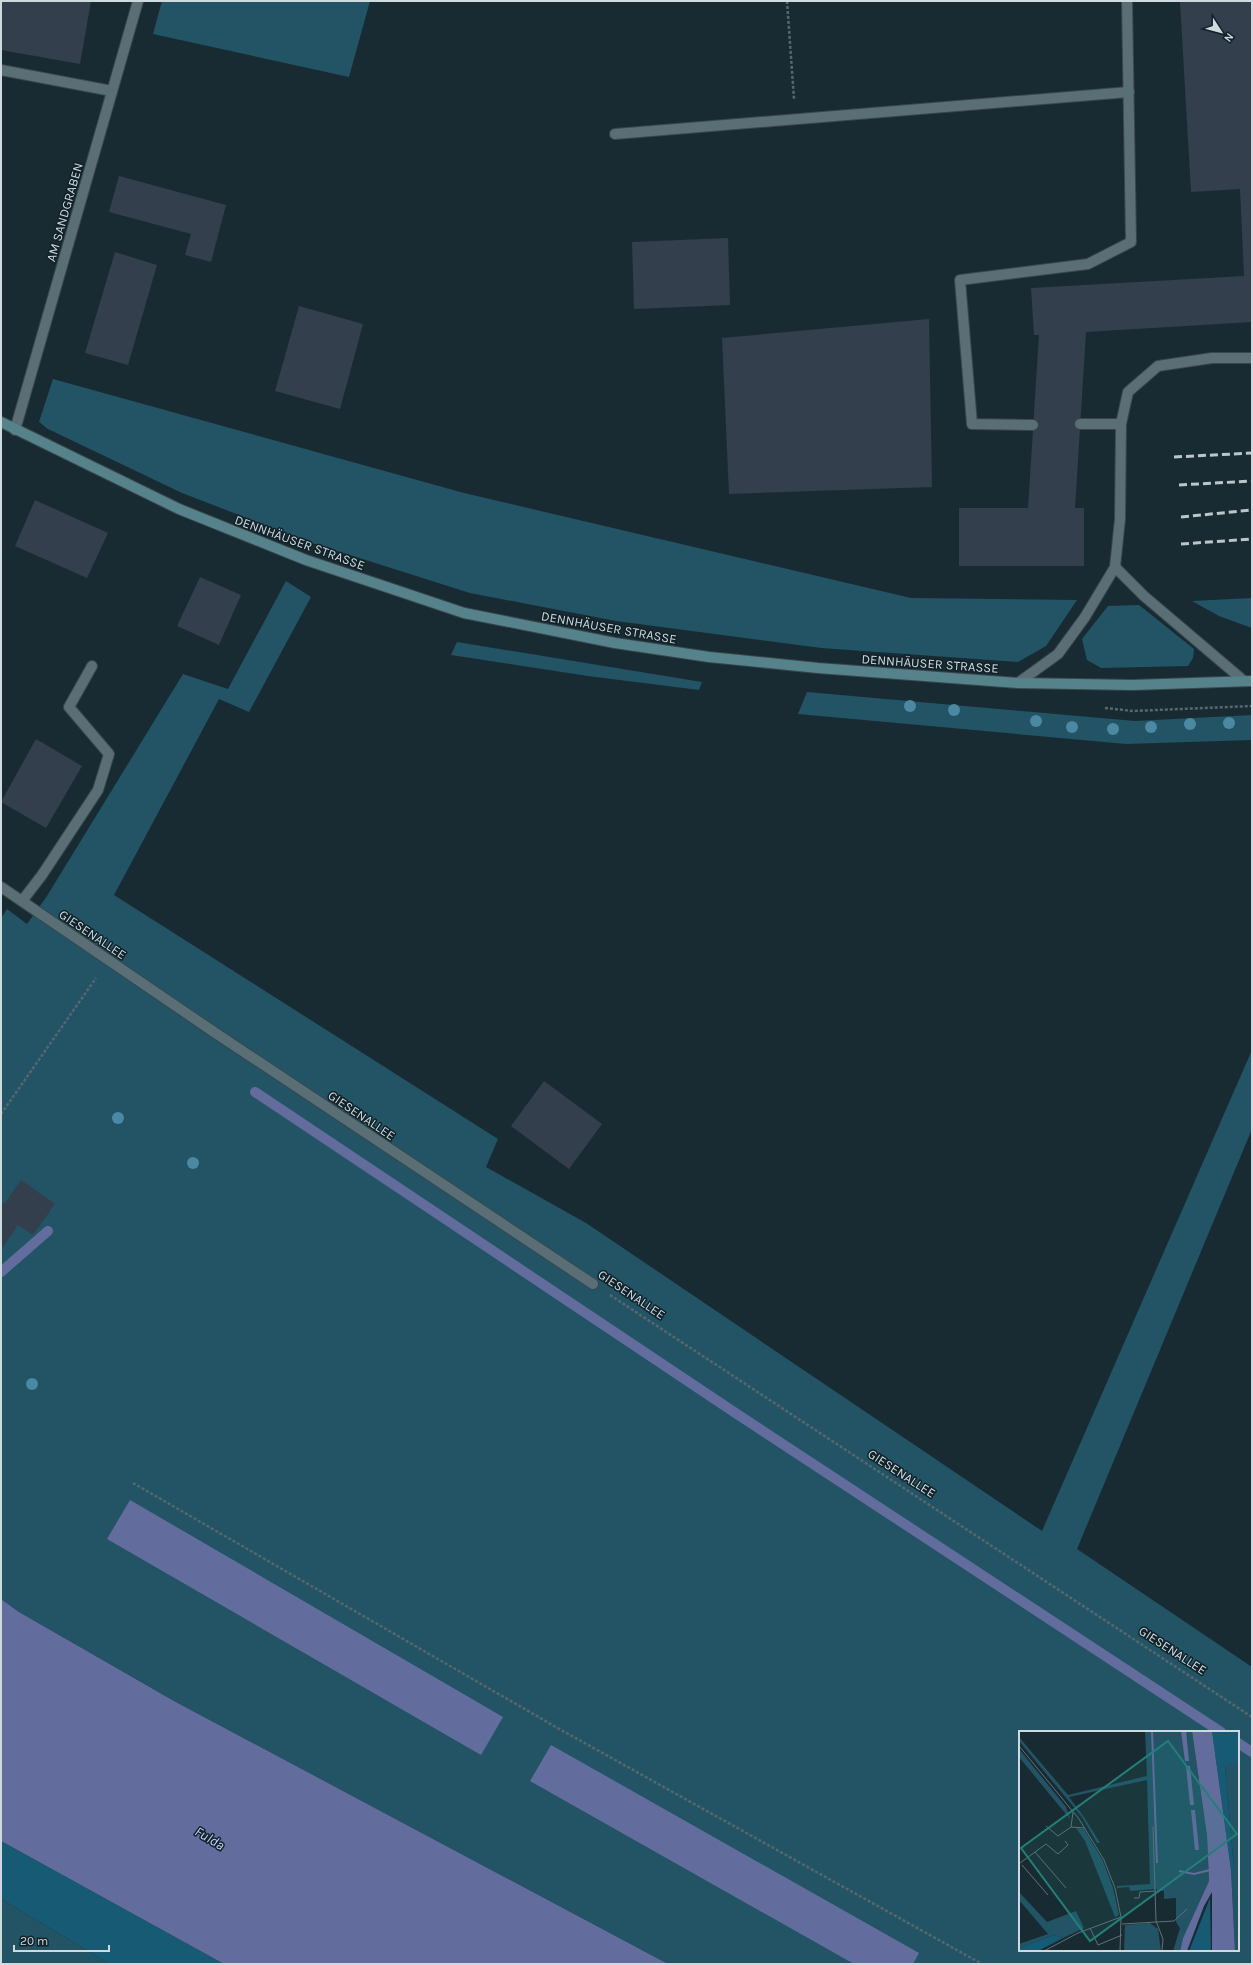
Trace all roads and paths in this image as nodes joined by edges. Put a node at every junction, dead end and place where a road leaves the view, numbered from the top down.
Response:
1 (138, 1) edge
2 (787, 1) edge
3 (1127, 1) edge
4 (1, 70) edge
5 (112, 91) junction
6 (1130, 92) junction
7 (796, 119) junction
8 (615, 134) dead end
9 (1252, 358) edge
10 (1, 422) edge
11 (1080, 424) dead end
12 (1121, 424) junction
13 (1033, 425) dead end
14 (15, 430) junction
15 (1115, 567) junction
16 (92, 666) dead end
17 (1248, 681) edge
18 (1018, 682) junction
19 (1, 887) edge
20 (22, 901) junction
21 (111, 962) junction
22 (1, 1114) edge
23 (593, 1284) joint
24 (133, 1483) dead end
25 (1252, 1717) edge
26 (982, 1964) edge

1 - 5 street, AM SANDGRABEN
2 - 7 path
3 - 6 street
4 - 5 street
5 - 14 street, AM SANDGRABEN
6 - 7 street
6 - 13 street
7 - 8 street
9 - 12 street
10 - 14 street, DENNHÄUSER STRASSE
11 - 12 street
12 - 15 street
14 - 18 street, DENNHÄUSER STRASSE
15 - 17 street
15 - 18 street
16 - 20 street
17 - 18 street, DENNHÄUSER STRASSE
19 - 20 street, GIESENALLEE
20 - 21 street, GIESENALLEE
21 - 22 path
21 - 23 street, GIESENALLEE
23 - 25 path, GIESENALLEE
24 - 26 path

